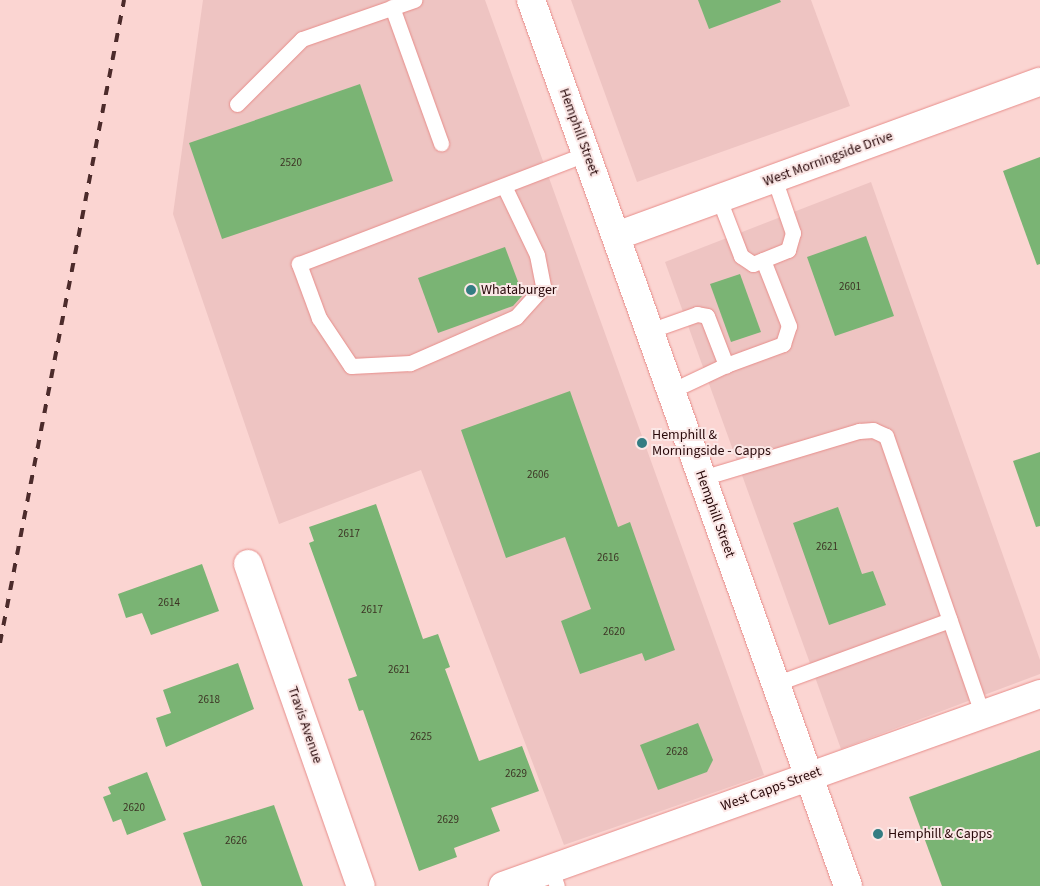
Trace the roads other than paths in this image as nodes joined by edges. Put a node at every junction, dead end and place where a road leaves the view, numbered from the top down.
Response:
1 (414, 0) edge
2 (531, 0) edge
3 (392, 8) junction
4 (1040, 82) edge
5 (236, 104) dead end
6 (442, 143) dead end
7 (586, 154) junction
8 (774, 178) junction
9 (504, 186) junction
10 (718, 198) junction
11 (616, 236) junction
12 (763, 260) junction
13 (649, 331) junction
14 (726, 365) junction
15 (671, 391) junction
16 (702, 478) junction
17 (248, 564) dead end
18 (950, 620) junction
19 (776, 684) junction
20 (1040, 694) edge
21 (982, 714) junction
22 (809, 776) junction
23 (554, 877) edge
24 (361, 886) edge
25 (503, 886) edge
26 (848, 886) edge

1 - 3 lane
2 - 7 street, Hemphill Street
3 - 5 lane
3 - 6 lane
4 - 8 street, West Morningside Drive
7 - 9 lane
7 - 11 street, Hemphill Street
8 - 10 street, West Morningside Drive
8 - 12 lane
9 - 9 lane
10 - 11 street, West Morningside Drive
10 - 12 lane
11 - 13 street, Hemphill Street
12 - 14 lane
13 - 14 lane
13 - 15 street, Hemphill Street
14 - 15 lane
15 - 16 street, Hemphill Street
16 - 18 lane
16 - 19 street, Hemphill Street
17 - 24 street, Travis Avenue
18 - 19 lane
18 - 21 lane
19 - 22 street, Hemphill Street
20 - 21 street, West Capps Street
21 - 22 street, West Capps Street
22 - 23 street, West Capps Street
22 - 26 street, Hemphill Street
23 - 25 street, West Capps Street

